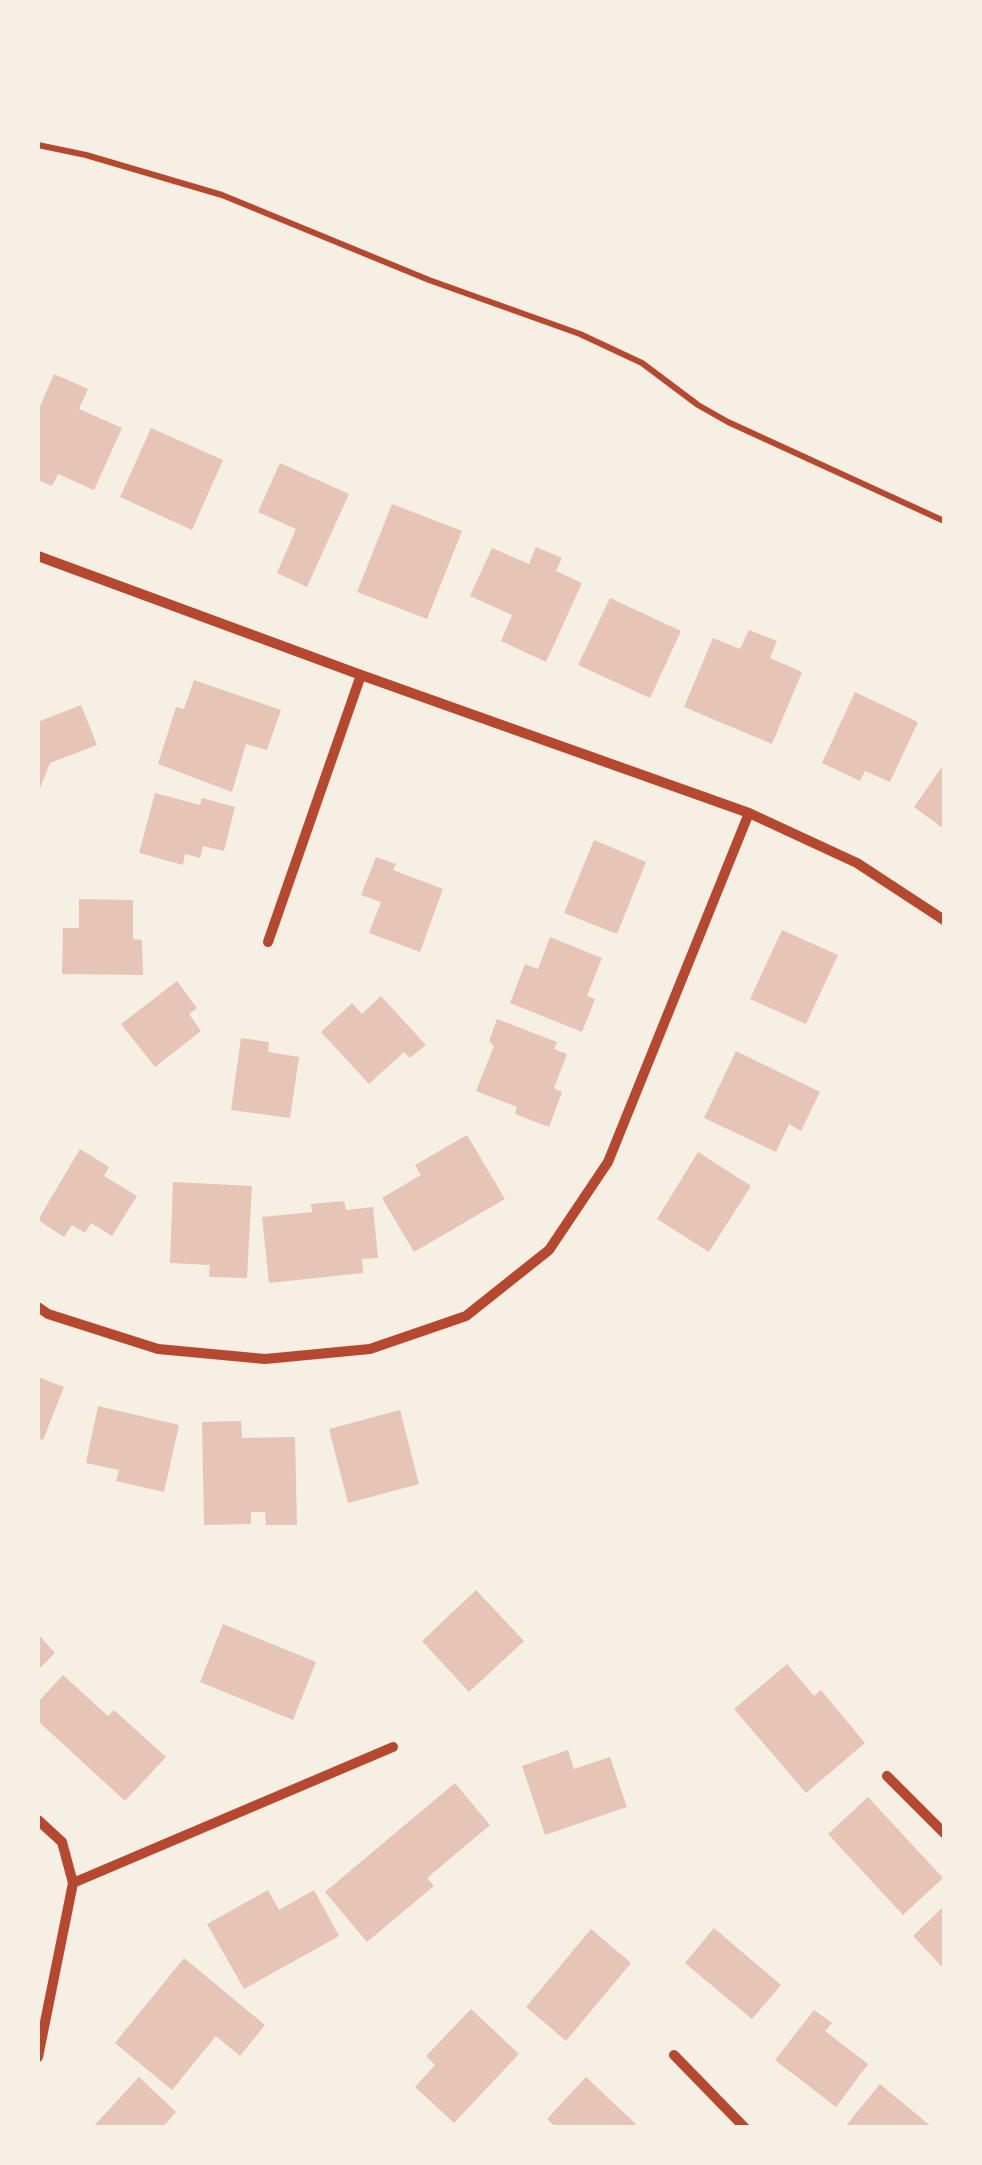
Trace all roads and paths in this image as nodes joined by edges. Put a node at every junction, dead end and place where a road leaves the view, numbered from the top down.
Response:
1 (38, 145) edge
2 (944, 521) edge
3 (38, 556) edge
4 (360, 675) junction
5 (749, 813) junction
6 (944, 920) edge
7 (268, 942) dead end
8 (38, 1307) edge
9 (393, 1747) dead end
10 (888, 1776) dead end
11 (38, 1820) edge
12 (944, 1833) edge
13 (73, 1884) junction
14 (674, 2055) dead end
15 (38, 2058) edge
16 (745, 2128) edge

1 - 2 path
3 - 4 street
4 - 5 street
4 - 7 street
5 - 6 street
5 - 8 street
9 - 13 street
10 - 12 street
11 - 13 street
13 - 15 street
14 - 16 street

